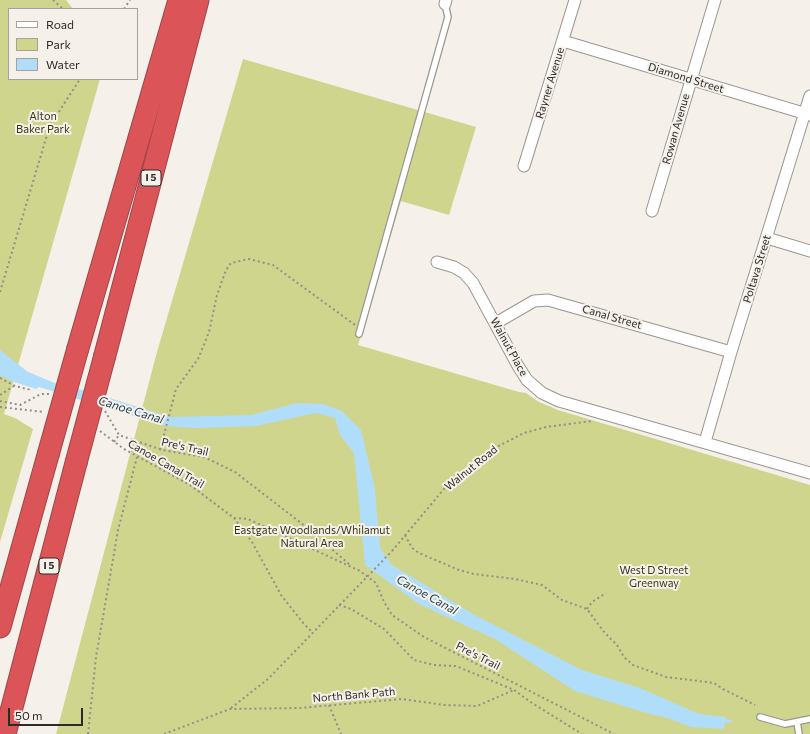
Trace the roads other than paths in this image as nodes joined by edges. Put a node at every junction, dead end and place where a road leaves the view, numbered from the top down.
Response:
1 (179, 0) edge
2 (198, 0) edge
3 (575, 0) edge
4 (715, 0) edge
5 (445, 2) edge
6 (563, 41) junction
7 (691, 80) junction
8 (810, 96) edge
9 (807, 114) edge
10 (524, 166) dead end
11 (652, 211) dead end
12 (767, 238) junction
13 (810, 251) edge
14 (437, 262) dead end
15 (496, 323) junction
16 (360, 331) road end
17 (731, 352) junction
18 (705, 442) junction
19 (810, 473) edge
20 (0, 627) edge
21 (760, 717) dead end
22 (810, 719) edge
23 (797, 722) junction
24 (5, 734) edge
25 (799, 734) edge

1 - 20 highway, I 5, bridge
2 - 24 highway, I 5, bridge
3 - 6 street, Rayner Avenue
4 - 7 street, Rowan Avenue
5 - 16 lane
6 - 7 street, Diamond Street
6 - 10 street, Rayner Avenue
7 - 9 street, Diamond Street
7 - 11 street, Rowan Avenue
8 - 9 street, Poltava Street
9 - 12 street, Poltava Street
12 - 13 street
12 - 17 street, Poltava Street
14 - 15 street, Walnut Place
15 - 17 street, Canal Street
15 - 18 street, Walnut Place
17 - 18 street, Poltava Street
18 - 19 street
21 - 23 lane
22 - 23 lane
23 - 25 lane

